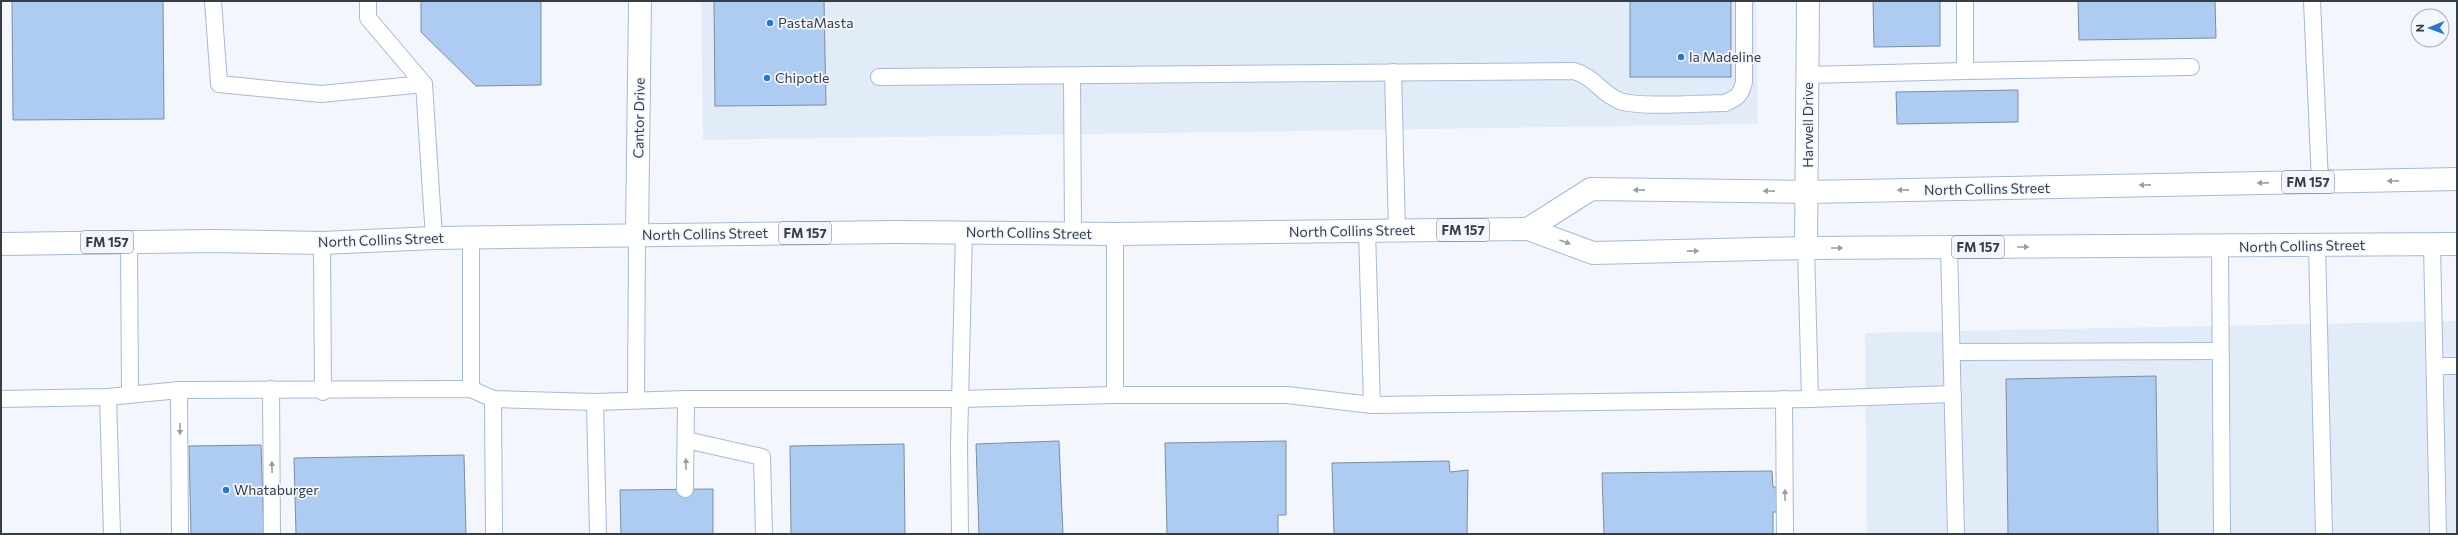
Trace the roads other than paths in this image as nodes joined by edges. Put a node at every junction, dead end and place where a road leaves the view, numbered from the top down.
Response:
1 (213, 1) edge
2 (368, 1) edge
3 (640, 1) edge
4 (1744, 1) edge
5 (1808, 1) edge
6 (1964, 1) edge
7 (2312, 1) edge
8 (2190, 67) dead end
9 (1965, 70) junction
10 (1393, 72) junction
11 (1808, 75) junction
12 (1072, 76) junction
13 (879, 77) dead end
14 (424, 84) junction
15 (2457, 179) edge
16 (2320, 182) junction
17 (1808, 192) junction
18 (1528, 229) junction
19 (1367, 231) junction
20 (1397, 231) junction
21 (964, 232) junction
22 (1073, 233) junction
23 (1115, 234) junction
24 (637, 235) junction
25 (434, 238) junction
26 (471, 238) junction
27 (129, 242) junction
28 (322, 243) junction
29 (1, 244) edge
30 (2457, 244) edge
31 (2432, 245) junction
32 (2317, 246) junction
33 (1949, 247) junction
34 (2220, 247) junction
35 (1806, 248) junction
36 (2220, 351) junction
37 (1952, 352) junction
38 (2434, 366) junction
39 (2457, 366) edge
40 (271, 389) junction
41 (470, 389) junction
42 (179, 390) junction
43 (323, 392) junction
44 (130, 394) junction
45 (1953, 394) junction
46 (1115, 395) junction
47 (108, 397) junction
48 (1, 399) edge
49 (493, 399) junction
50 (686, 399) junction
51 (960, 399) junction
52 (1810, 399) junction
53 (636, 400) junction
54 (1784, 400) junction
55 (595, 402) junction
56 (1372, 405) junction
57 (686, 440) junction
58 (686, 489) dead end
59 (595, 532) edge
60 (112, 534) edge
61 (180, 534) edge
62 (272, 534) edge
63 (494, 534) edge
64 (764, 534) edge
65 (960, 534) edge
66 (1785, 534) edge
67 (1956, 534) edge
68 (2222, 534) edge
69 (2324, 534) edge
70 (2438, 534) edge

1 - 14 lane
2 - 14 lane
3 - 24 main road, Cantor Drive
4 - 10 lane
5 - 11 main road, Harwell Drive
6 - 9 lane
7 - 16 lane
8 - 9 lane
9 - 11 lane
10 - 12 lane
10 - 20 lane
11 - 17 main road, Harwell Drive
12 - 13 lane
12 - 22 lane
14 - 25 lane
15 -> 16 main road, North Collins Street / FM 157
16 -> 17 main road, North Collins Street / FM 157
17 -> 18 main road, North Collins Street / FM 157
17 - 35 main road, Harwell Drive
18 - 20 main road, North Collins Street / FM 157
18 -> 35 main road, North Collins Street / FM 157
19 - 20 main road, North Collins Street / FM 157
19 - 23 main road, North Collins Street / FM 157
19 - 56 lane
21 - 22 main road, North Collins Street / FM 157
21 - 24 main road, North Collins Street / FM 157
21 - 51 lane
22 - 23 main road, North Collins Street / FM 157
23 - 46 lane
24 - 26 main road, North Collins Street / FM 157
24 - 53 lane
25 - 26 main road, North Collins Street / FM 157
25 - 28 main road, North Collins Street / FM 157
26 - 41 lane
27 - 28 main road, North Collins Street / FM 157
27 - 29 main road, North Collins Street / FM 157
27 - 44 lane
28 - 43 lane
30 - 31 main road, North Collins Street / FM 157
31 - 32 main road, North Collins Street / FM 157
31 - 38 lane
32 - 34 main road, North Collins Street / FM 157
32 - 69 lane
33 -> 34 main road, North Collins Street / FM 157
35 -> 33 main road, North Collins Street / FM 157
33 - 37 lane
34 - 36 lane
35 - 52 lane
36 - 37 lane
36 - 68 lane
37 - 45 lane
38 - 39 lane
38 - 70 lane
40 - 42 lane
40 - 43 lane
62 -> 40 lane
41 - 43 lane
41 - 49 lane
42 - 44 lane
42 -> 61 lane
44 - 47 lane
45 - 52 lane
45 - 67 lane
46 - 51 lane
46 - 56 lane
47 - 48 lane
47 - 60 lane
49 - 55 lane
49 - 63 lane
50 - 51 lane
50 - 53 lane
50 - 57 lane
51 - 65 lane
52 - 54 lane
53 - 55 lane
54 - 56 lane
66 -> 54 lane
55 - 59 lane
58 -> 57 lane
57 - 64 lane

